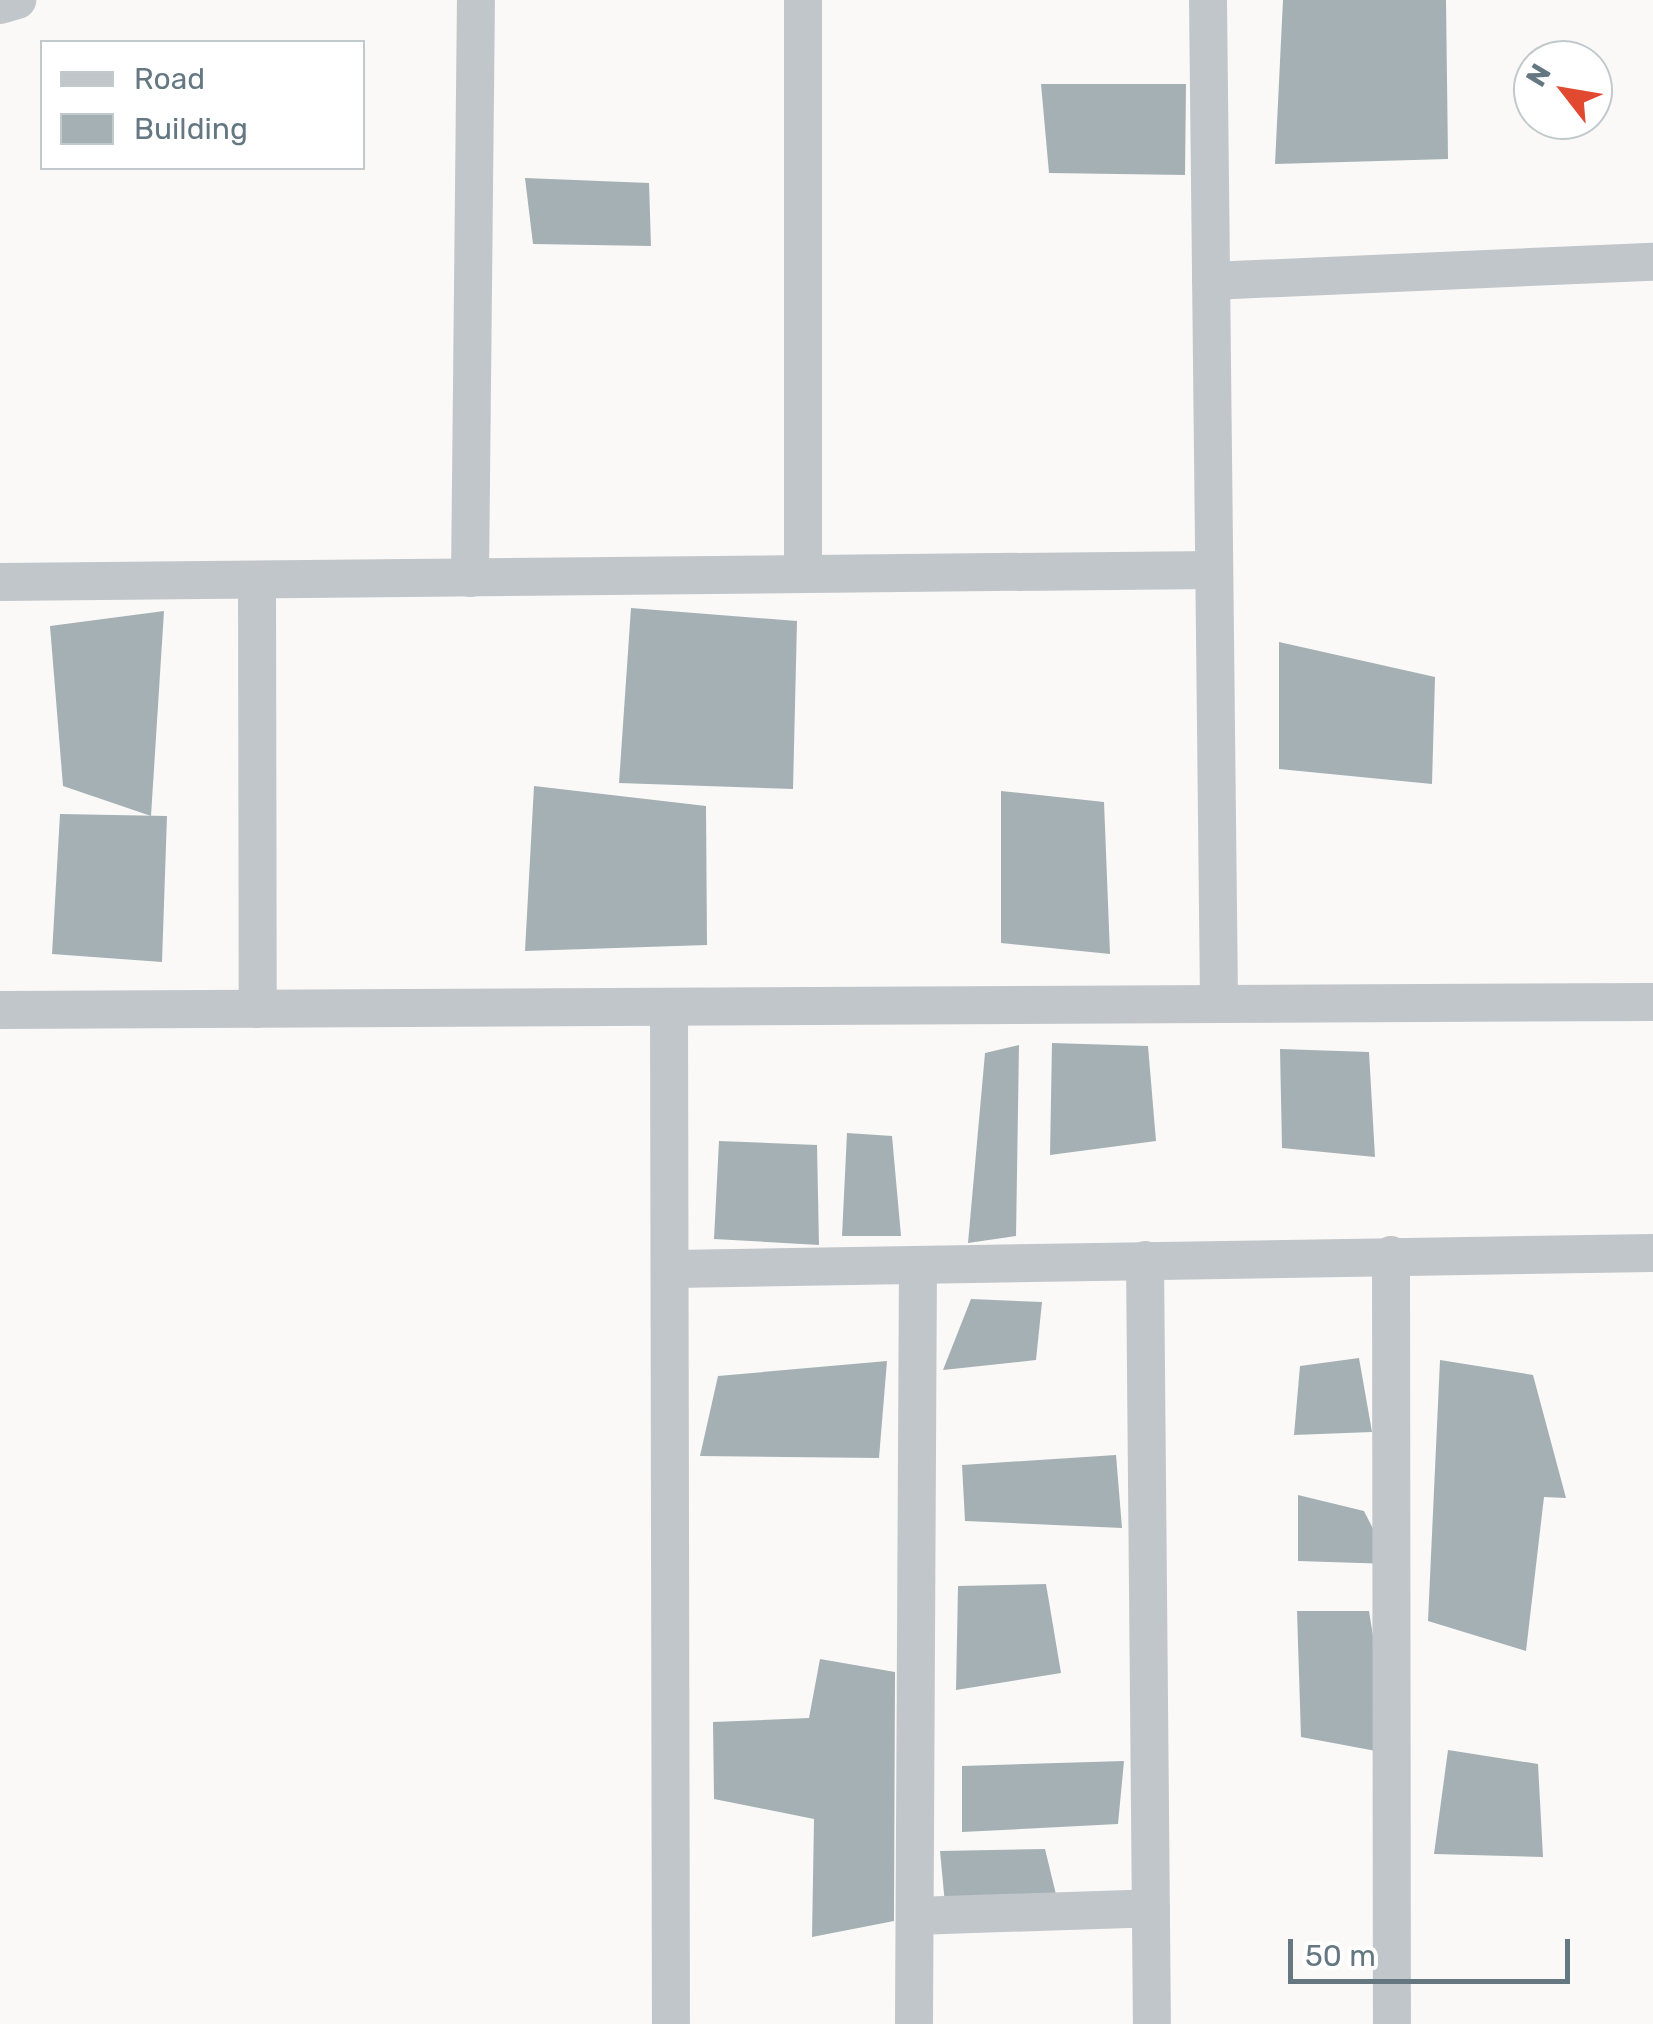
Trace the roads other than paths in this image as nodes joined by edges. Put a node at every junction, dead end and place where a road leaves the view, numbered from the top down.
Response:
1 (17, 0) edge
2 (476, 0) edge
3 (803, 0) edge
4 (1208, 0) edge
5 (0, 5) edge
6 (1653, 262) edge
7 (1211, 281) junction
8 (1214, 570) junction
9 (803, 574) junction
10 (470, 578) junction
11 (257, 580) junction
12 (0, 582) edge
13 (1653, 1002) edge
14 (1218, 1004) junction
15 (669, 1006) junction
16 (258, 1008) junction
17 (0, 1010) edge
18 (1653, 1253) edge
19 (1392, 1255) junction
20 (1145, 1260) junction
21 (918, 1265) junction
22 (673, 1269) junction
23 (1151, 1908) junction
24 (915, 1916) junction
25 (671, 2024) edge
26 (914, 2024) edge
27 (1152, 2024) edge
28 (1392, 2024) edge

1 - 5 street
2 - 10 street
3 - 9 street
4 - 7 street
6 - 7 street
7 - 8 street
8 - 9 street
8 - 14 street
9 - 10 street
10 - 11 street
11 - 12 street
11 - 16 street
13 - 14 street
14 - 15 street
15 - 16 street
15 - 22 street
16 - 17 street
18 - 19 street
19 - 20 street
19 - 28 street
20 - 21 street
20 - 23 street
21 - 22 street
21 - 24 street
22 - 25 street
23 - 24 street
23 - 27 street
24 - 26 street

